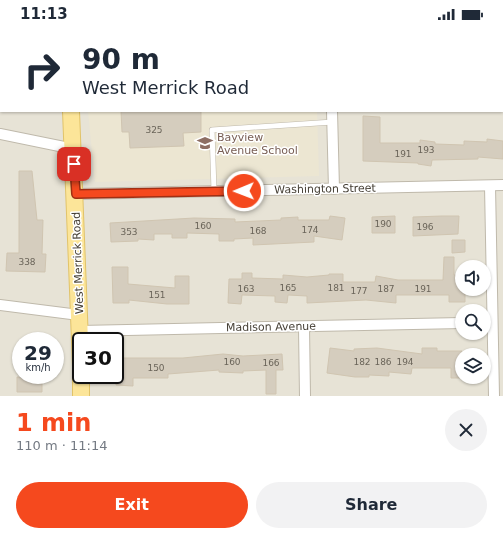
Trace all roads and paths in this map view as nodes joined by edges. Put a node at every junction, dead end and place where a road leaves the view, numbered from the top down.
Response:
1 (72, 112) edge
2 (332, 112) edge
3 (333, 122) junction
4 (0, 134) edge
5 (74, 149) junction
6 (503, 185) edge
7 (490, 186) junction
8 (334, 189) junction
9 (214, 191) junction
10 (76, 194) junction
11 (488, 304) edge
12 (0, 305) edge
13 (79, 315) junction
14 (455, 323) edge
15 (304, 327) junction
16 (80, 331) joint
17 (489, 340) edge
18 (81, 384) edge
19 (81, 396) edge
20 (305, 396) edge
21 (494, 396) edge

1 - 5 main road, West Merrick Road
2 - 3 street
3 - 8 street
3 - 9 lane
4 - 5 street
5 - 10 main road, West Merrick Road
6 - 7 street, Washington Street
7 - 8 street, Washington Street
7 - 11 street
8 - 9 street, Washington Street
9 - 10 street, Washington Street
10 - 13 main road, West Merrick Road
12 - 13 street
13 - 16 main road, West Merrick Road
14 - 15 street, Madison Avenue
15 - 16 street, Madison Avenue
15 - 20 street
17 - 21 street
18 - 19 main road

